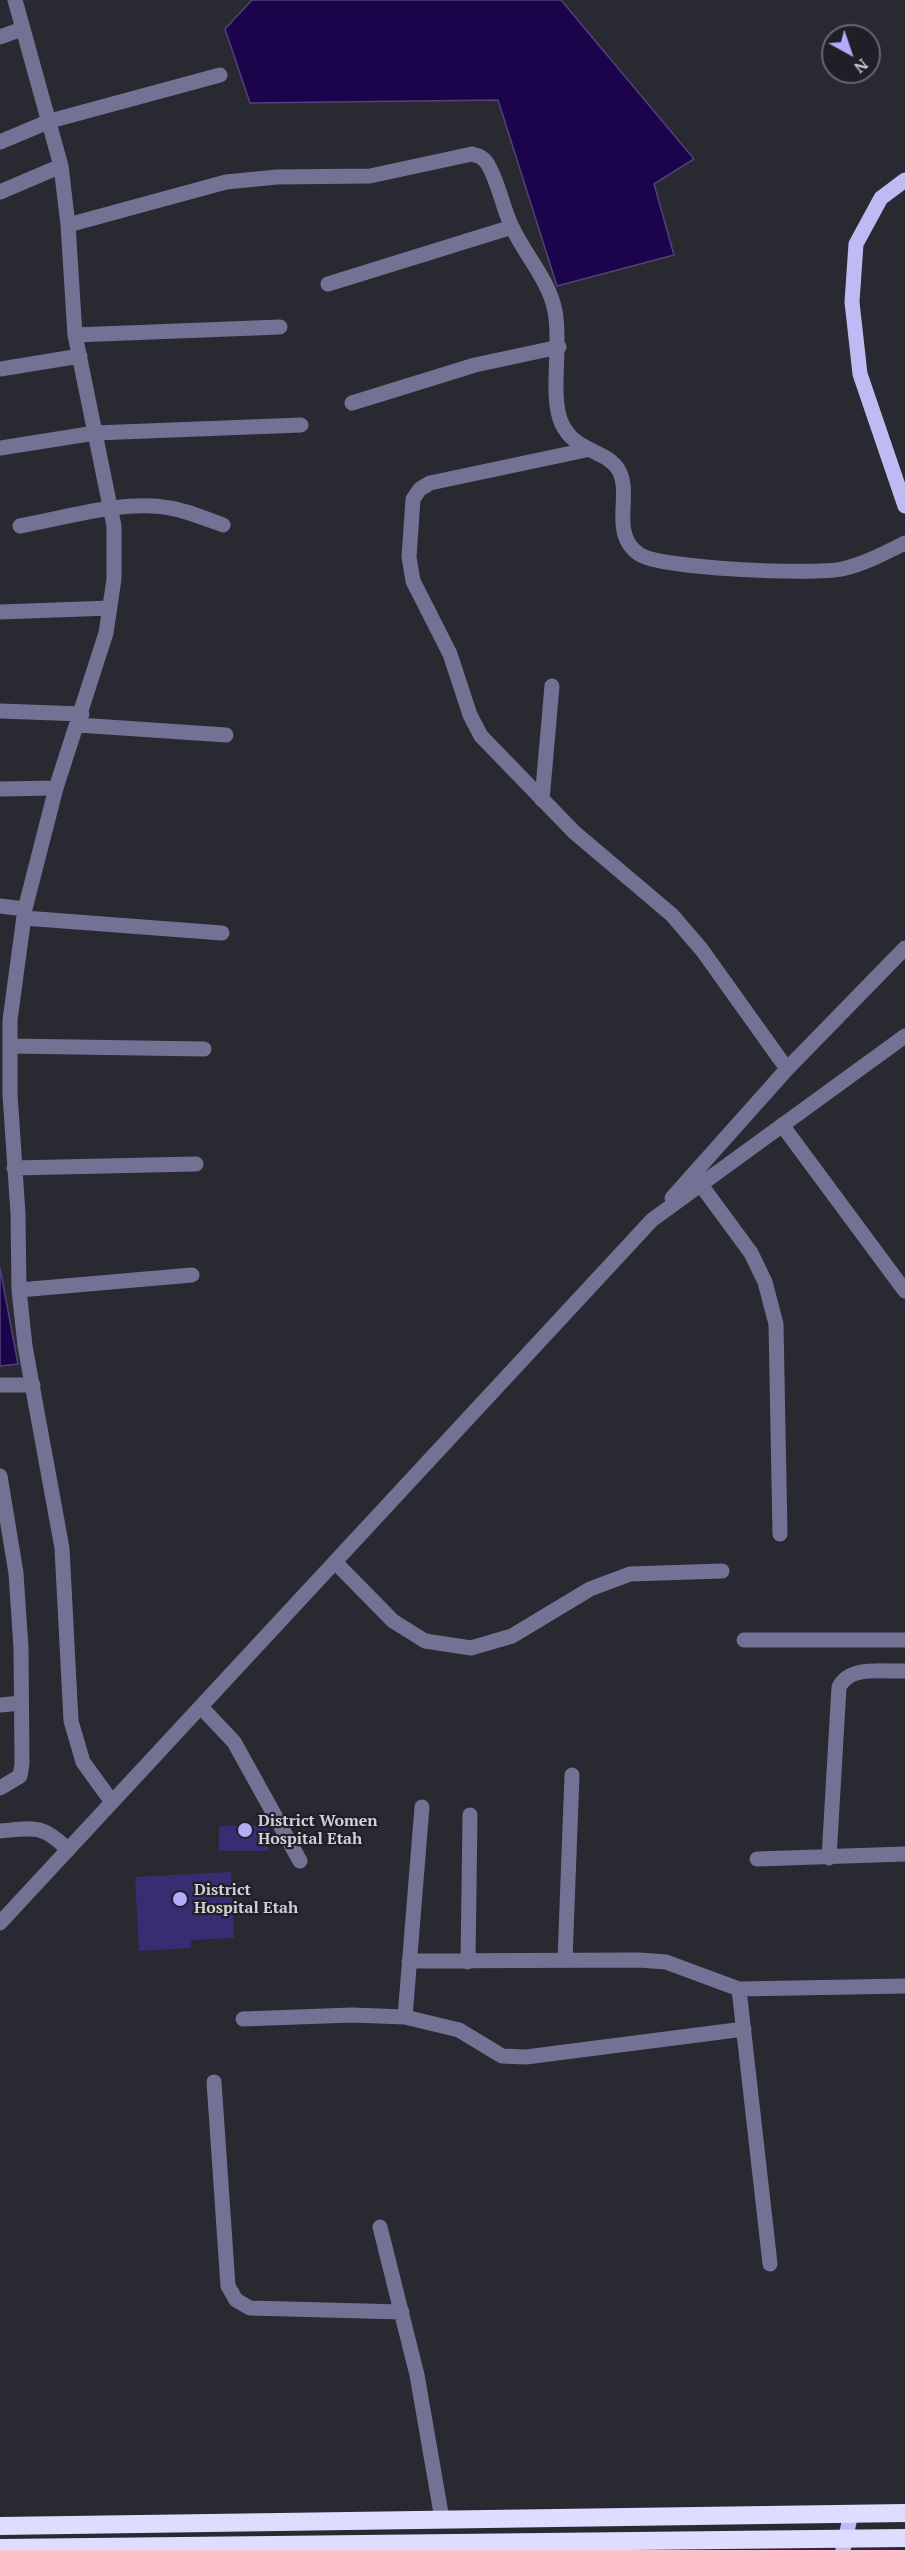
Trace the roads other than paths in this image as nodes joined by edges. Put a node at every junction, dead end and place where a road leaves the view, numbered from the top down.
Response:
1 (15, 0) edge
2 (22, 29) junction
3 (0, 37) edge
4 (220, 75) dead end
5 (50, 121) junction
6 (0, 142) edge
7 (61, 166) junction
8 (905, 180) edge
9 (0, 192) edge
10 (68, 225) junction
11 (512, 227) junction
12 (328, 284) dead end
13 (280, 327) dead end
14 (75, 335) junction
15 (559, 348) junction
16 (80, 356) junction
17 (0, 369) edge
18 (352, 403) dead end
19 (301, 425) dead end
20 (95, 433) junction
21 (0, 448) edge
22 (586, 450) junction
23 (905, 506) edge
24 (112, 509) junction
25 (223, 525) dead end
26 (20, 526) dead end
27 (905, 543) edge
28 (110, 608) junction
29 (0, 612) edge
30 (552, 686) dead end
31 (0, 711) edge
32 (80, 720) junction
33 (226, 735) dead end
34 (56, 788) junction
35 (0, 789) edge
36 (542, 800) junction
37 (0, 906) edge
38 (24, 913) junction
39 (222, 933) dead end
40 (905, 948) edge
41 (905, 1036) edge
42 (10, 1046) junction
43 (204, 1049) dead end
44 (787, 1069) junction
45 (782, 1125) junction
46 (9, 1158) edge
47 (196, 1164) dead end
48 (700, 1185) junction
49 (652, 1220) junction
50 (192, 1275) dead end
51 (19, 1290) junction
52 (905, 1291) edge
53 (0, 1385) edge
54 (33, 1385) junction
55 (0, 1476) edge
56 (780, 1534) dead end
57 (335, 1562) junction
58 (722, 1571) dead end
59 (744, 1640) dead end
60 (905, 1640) edge
61 (905, 1671) edge
62 (21, 1703) junction
63 (0, 1705) edge
64 (201, 1707) junction
65 (572, 1775) dead end
66 (0, 1788) edge
67 (112, 1802) junction
68 (422, 1807) dead end
69 (470, 1815) dead end
70 (0, 1831) edge
71 (68, 1850) junction
72 (905, 1854) edge
73 (829, 1858) junction
74 (757, 1859) dead end
75 (300, 1861) dead end
76 (0, 1923) edge
77 (565, 1960) junction
78 (409, 1961) junction
79 (468, 1962) junction
80 (905, 1986) edge
81 (739, 1989) junction
82 (405, 2017) junction
83 (243, 2019) dead end
84 (744, 2029) junction
85 (214, 2082) dead end
86 (380, 2227) dead end
87 (770, 2264) dead end
88 (402, 2312) junction
89 (905, 2512) edge
90 (851, 2513) junction
91 (442, 2519) junction
92 (0, 2526) edge
93 (905, 2538) edge
94 (845, 2544) edge
95 (0, 2548) edge
96 (258, 2548) edge

1 - 2 street
2 - 3 street
2 - 5 street
4 - 5 street
5 - 6 street
5 - 7 street
7 - 9 street
7 - 10 street
8 - 23 main road
10 - 11 street
10 - 14 street
11 - 12 street
11 - 15 street
13 - 14 street
14 - 16 street
15 - 18 street
15 - 22 street
16 - 17 street
16 - 20 street
19 - 20 street
20 - 21 street
20 - 24 street
22 - 27 street
22 - 36 street
24 - 25 street
24 - 26 street
24 - 28 street
28 - 29 street
28 - 32 street
30 - 36 street
31 - 32 street
32 - 33 street
32 - 34 street
34 - 35 street
34 - 38 street
36 - 44 street
37 - 38 street
38 - 39 street
38 - 42 street
40 - 44 street
41 - 45 street
42 - 43 street
42 - 46 street
44 - 49 street
45 - 48 street
45 - 52 street
46 - 47 street
46 - 51 street
48 - 49 street
48 - 56 street
49 - 57 street
50 - 51 street
51 - 54 street
53 - 54 street
54 - 67 street
55 - 62 street
57 - 58 street
57 - 64 street
59 - 60 street
61 - 73 street
62 - 63 street
62 - 66 street
64 - 67 street
64 - 75 street
65 - 77 street
67 - 71 street
68 - 78 street
69 - 79 street
70 - 71 street
71 - 76 street
72 - 73 street
73 - 74 street
77 - 79 street
77 - 81 street
78 - 79 street
78 - 82 street
80 - 81 street
81 - 84 street
82 - 83 street
82 - 84 street
84 - 87 street
85 - 88 street
86 - 88 street
88 - 91 street
89 - 90 highway
90 - 91 highway
90 - 94 main road
91 - 92 highway
93 - 94 highway
94 - 96 highway
95 - 96 highway

